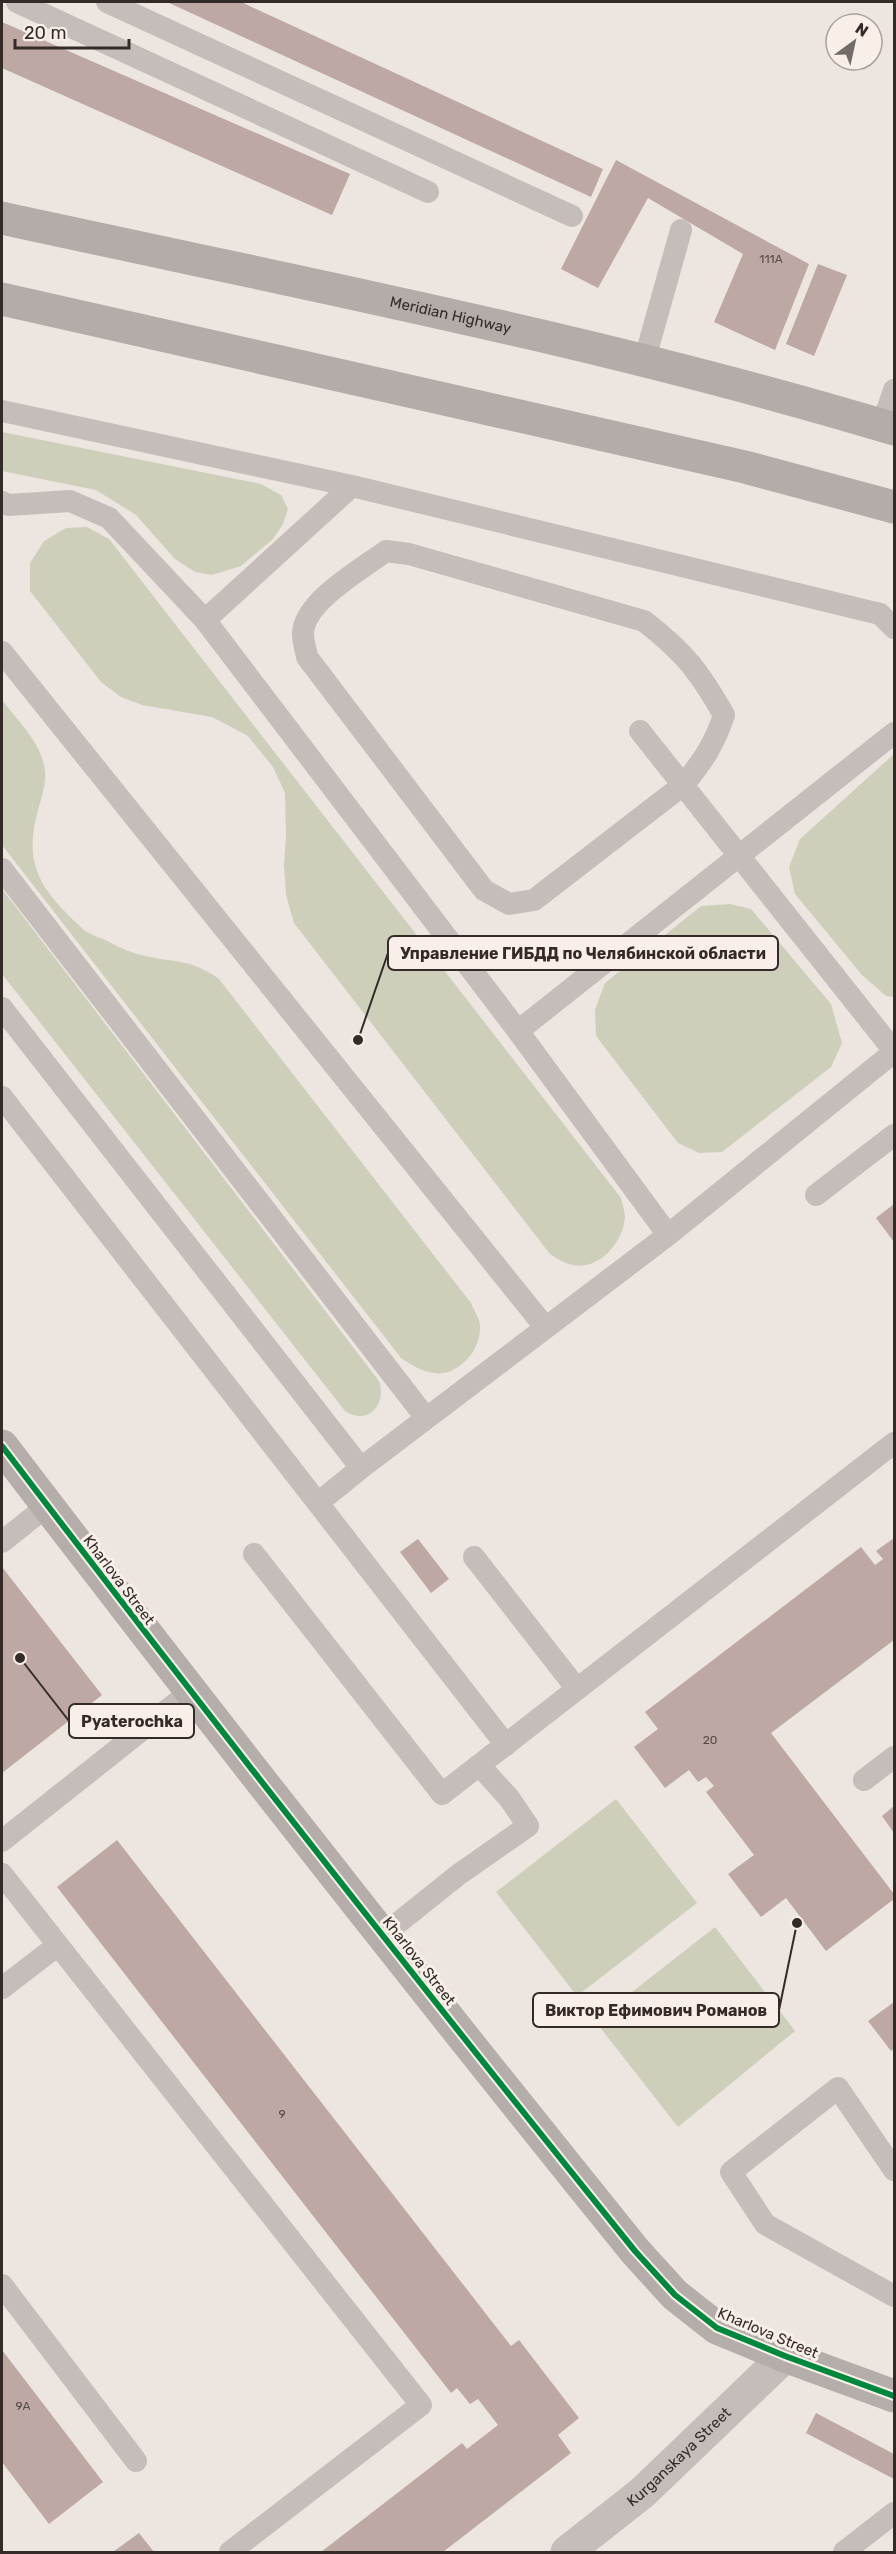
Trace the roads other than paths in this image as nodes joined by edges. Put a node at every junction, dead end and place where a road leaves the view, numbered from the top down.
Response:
1 (17, 2) edge
2 (107, 2) edge
3 (428, 192) dead end
4 (572, 216) dead end
5 (2, 218) edge
6 (681, 230) dead end
7 (2, 299) edge
8 (644, 362) junction
9 (894, 390) edge
10 (2, 411) edge
11 (888, 427) edge
12 (352, 486) junction
13 (2, 502) edge
14 (894, 507) edge
15 (205, 620) junction
16 (894, 628) edge
17 (2, 652) edge
18 (640, 731) dead end
19 (894, 733) edge
20 (683, 785) junction
21 (739, 856) junction
22 (2, 869) edge
23 (2, 1008) edge
24 (518, 1031) junction
25 (894, 1051) edge
26 (2, 1097) edge
27 (894, 1136) edge
28 (816, 1195) dead end
29 (668, 1235) junction
30 (545, 1327) junction
31 (426, 1418) junction
32 (894, 1443) edge
33 (2, 1446) edge
34 (361, 1468) junction
35 (318, 1503) junction
36 (47, 1506) junction
37 (2, 1542) edge
38 (254, 1554) dead end
39 (474, 1557) dead end
40 (577, 1689) junction
41 (191, 1691) junction
42 (506, 1745) junction
43 (894, 1757) edge
44 (479, 1765) junction
45 (864, 1780) dead end
46 (2, 1842) edge
47 (2, 1874) edge
48 (383, 1935) junction
49 (58, 1945) junction
50 (2, 1988) edge
51 (894, 2170) edge
52 (2, 2285) edge
53 (894, 2296) edge
54 (785, 2356) junction
55 (891, 2394) edge
56 (136, 2461) dead end
57 (894, 2513) edge
58 (231, 2553) edge
59 (567, 2553) edge
60 (844, 2553) edge

1 - 3 lane
2 - 4 lane
5 - 8 main road, Meridian Highway
6 - 8 lane
7 - 14 main road
8 - 11 main road, Meridian Highway
9 - 11 lane
10 - 12 lane
12 - 15 lane
12 - 16 lane
13 - 15 lane
15 - 24 lane
17 - 30 lane
18 - 20 lane
19 - 21 lane
20 - 20 lane
20 - 21 lane
21 - 24 lane
21 - 25 lane
22 - 31 lane
23 - 34 lane
24 - 29 lane
25 - 29 lane
26 - 35 lane
27 - 28 lane
29 - 30 lane
30 - 31 lane
31 - 34 lane
32 - 40 lane
33 - 36 street, Kharlova Street
34 - 35 lane
35 - 42 lane
36 - 37 lane
36 - 41 street, Kharlova Street
38 - 44 lane
39 - 40 lane
40 - 42 lane
41 - 46 lane
41 - 48 street, Kharlova Street
42 - 44 lane
43 - 45 lane
44 - 48 lane
47 - 49 lane
48 - 54 street, Kharlova Street
49 - 50 lane
49 - 58 lane
51 - 53 lane
52 - 56 lane
54 - 55 street, Kharlova Street
54 - 59 street, Kurganskaya Street
57 - 60 lane

